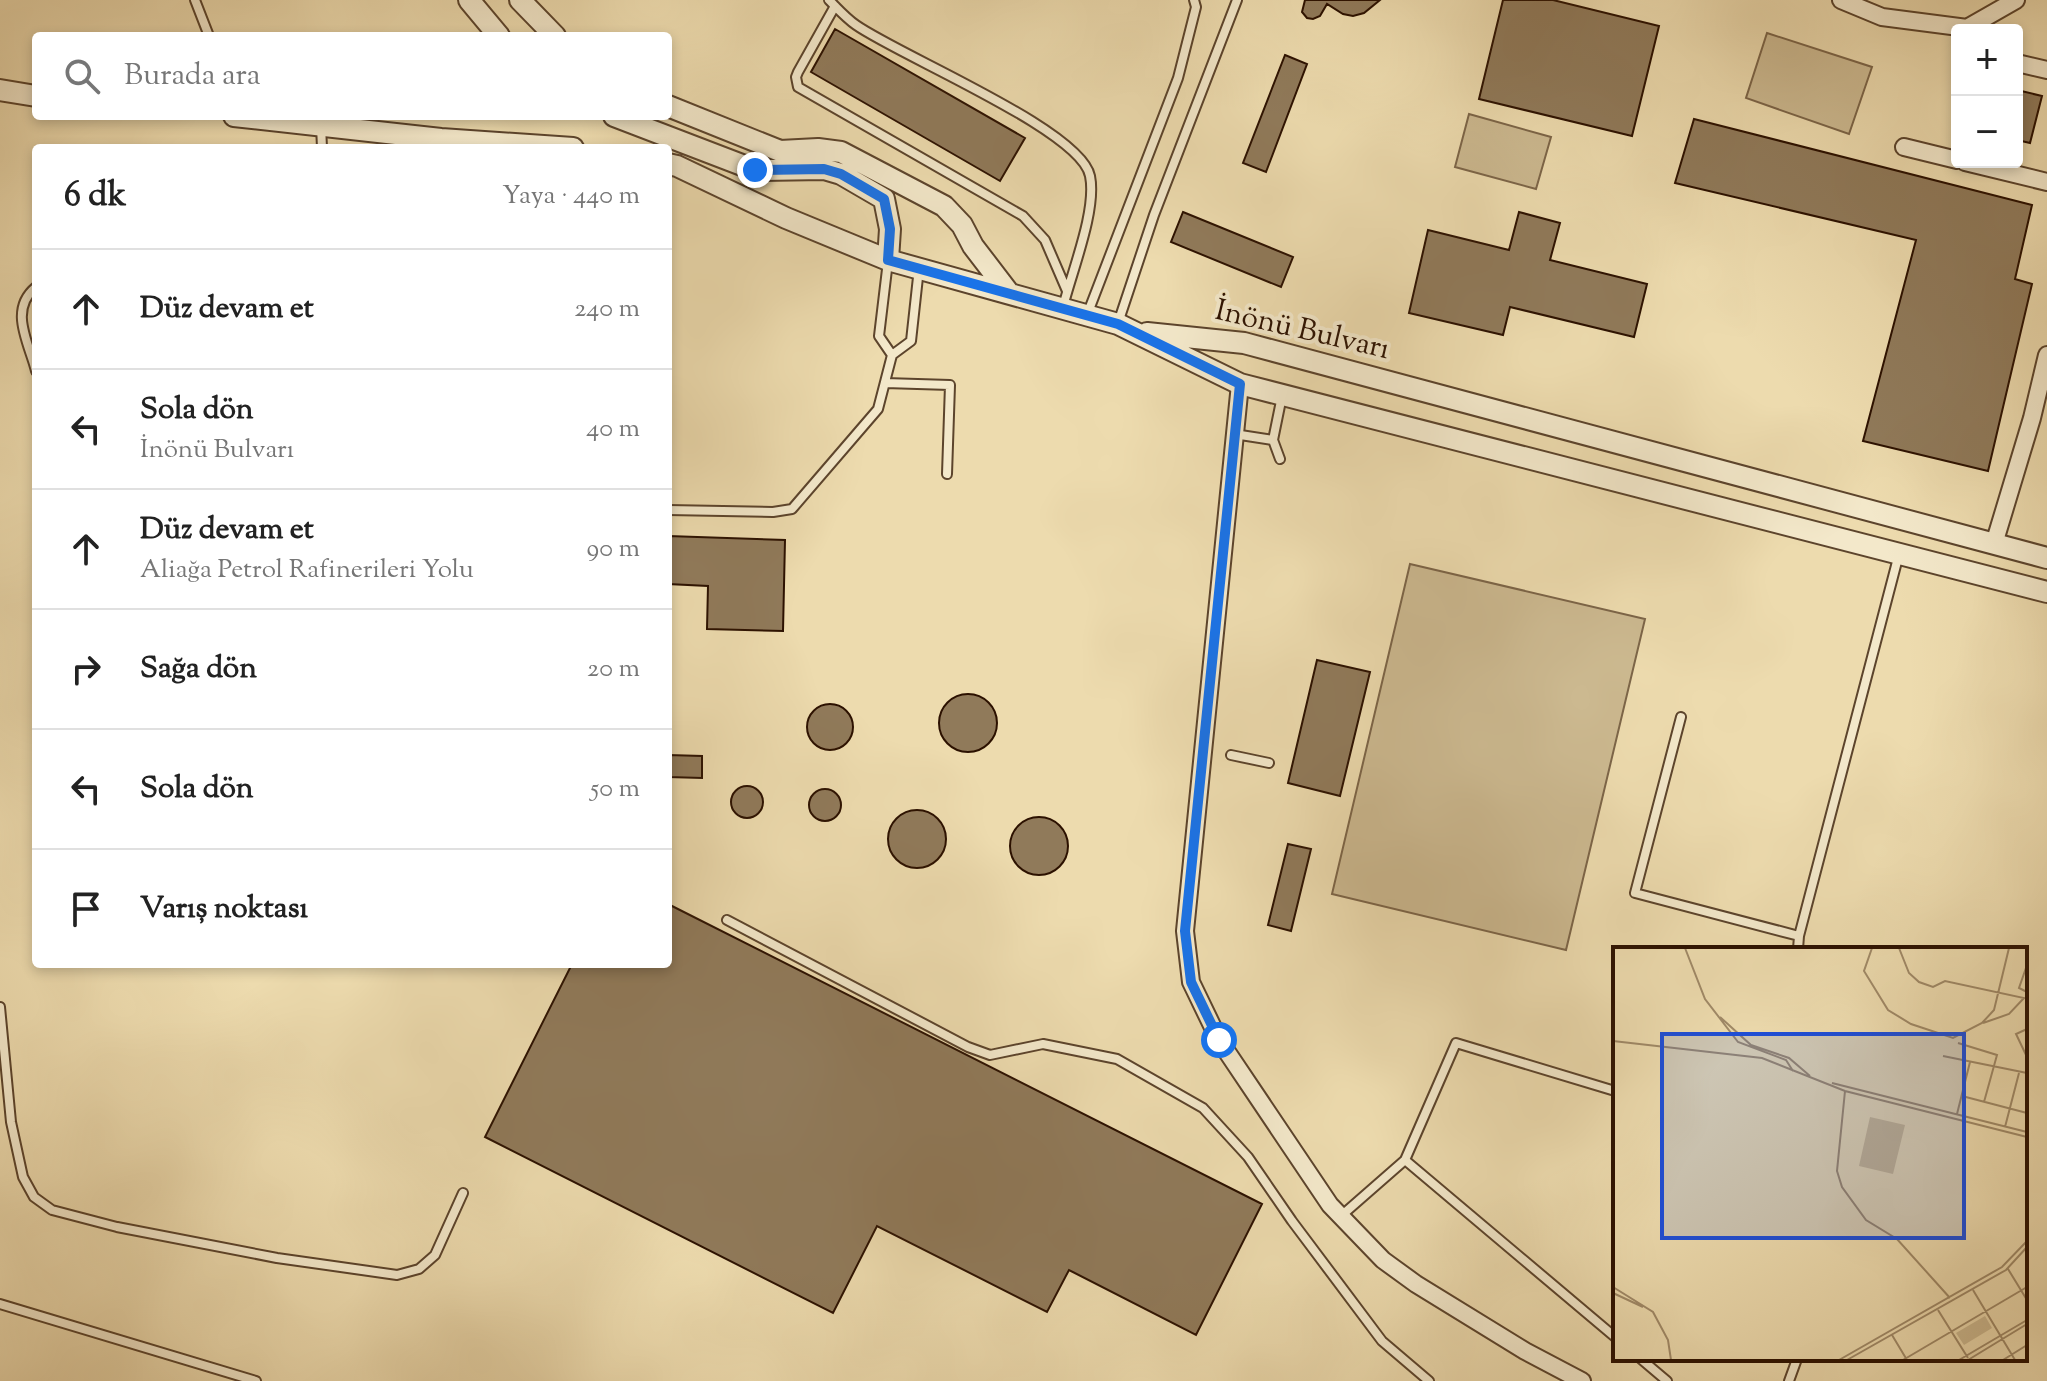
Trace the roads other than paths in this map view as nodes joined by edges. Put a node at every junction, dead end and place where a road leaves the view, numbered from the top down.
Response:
1 (195, 0) edge
2 (469, 0) edge
3 (520, 0) edge
4 (1194, 0) edge
5 (1237, 0) edge
6 (1841, 0) edge
7 (2016, 0) edge
8 (832, 3) edge
9 (207, 32) edge
10 (496, 32) edge
11 (551, 32) edge
12 (2023, 64) edge
13 (2047, 70) edge
14 (0, 90) edge
15 (32, 95) edge
16 (674, 108) edge
17 (279, 120) edge
18 (629, 120) edge
19 (672, 120) edge
20 (321, 125) junction
21 (727, 130) junction
22 (669, 137) junction
23 (322, 144) edge
24 (514, 144) edge
25 (1904, 147) dead end
26 (716, 155) junction
27 (1951, 159) edge
28 (672, 165) edge
29 (1990, 168) edge
30 (2047, 182) edge
31 (888, 260) junction
32 (919, 267) junction
33 (32, 291) edge
34 (1009, 293) junction
35 (1065, 300) junction
36 (1087, 315) junction
37 (1126, 328) junction
38 (32, 352) edge
39 (892, 355) junction
40 (2047, 355) edge
41 (885, 383) junction
42 (1240, 384) junction
43 (1282, 395) junction
44 (2039, 420) edge
45 (1234, 434) junction
46 (1273, 440) junction
47 (1280, 459) dead end
48 (947, 474) dead end
49 (672, 510) edge
50 (1994, 544) junction
51 (1899, 554) junction
52 (2047, 558) edge
53 (2047, 592) edge
54 (1681, 717) dead end
55 (1231, 755) dead end
56 (1269, 763) dead end
57 (727, 920) dead end
58 (1799, 936) junction
59 (1798, 947) edge
60 (0, 1007) edge
61 (1613, 1090) edge
62 (1405, 1160) junction
63 (463, 1193) dead end
64 (1341, 1216) junction
65 (0, 1304) edge
66 (1613, 1335) edge
67 (1643, 1361) edge
68 (1796, 1361) edge
69 (256, 1381) edge
70 (1429, 1381) edge
71 (1582, 1381) edge
72 (1667, 1381) edge
73 (1789, 1381) edge

1 - 9 lane
2 - 10 street
3 - 11 street
4 - 36 lane
5 - 37 lane
6 - 7 street
8 - 35 lane
8 - 35 lane
12 - 13 street
14 - 15 street
16 - 21 street
17 - 20 street
18 - 22 street
19 - 22 street
20 - 23 lane
20 - 24 street
21 - 26 street
21 - 34 street
22 - 26 street
25 - 27 street
26 - 31 street
28 - 31 street
29 - 30 street
31 - 32 street
31 - 39 lane
32 - 34 street
32 - 39 lane
33 - 38 lane
34 - 35 street
35 - 36 street
36 - 37 street
37 - 42 street, İnönü Bulvarı
37 - 50 street, İnönü Bulvarı
39 - 41 lane
40 - 44 street
41 - 48 lane
41 - 49 lane
42 - 43 street, İnönü Bulvarı
42 - 45 street
43 - 46 lane
43 - 51 street, İnönü Bulvarı
44 - 50 street
45 - 46 lane
45 - 64 street
46 - 47 lane
50 - 52 street, İnönü Bulvarı
51 - 53 street, İnönü Bulvarı
51 - 58 lane
54 - 58 lane
55 - 56 lane
57 - 70 lane
58 - 59 lane
60 - 63 lane
61 - 62 lane
62 - 64 lane
62 - 66 lane
64 - 71 street
65 - 69 lane
67 - 72 lane
68 - 73 lane

